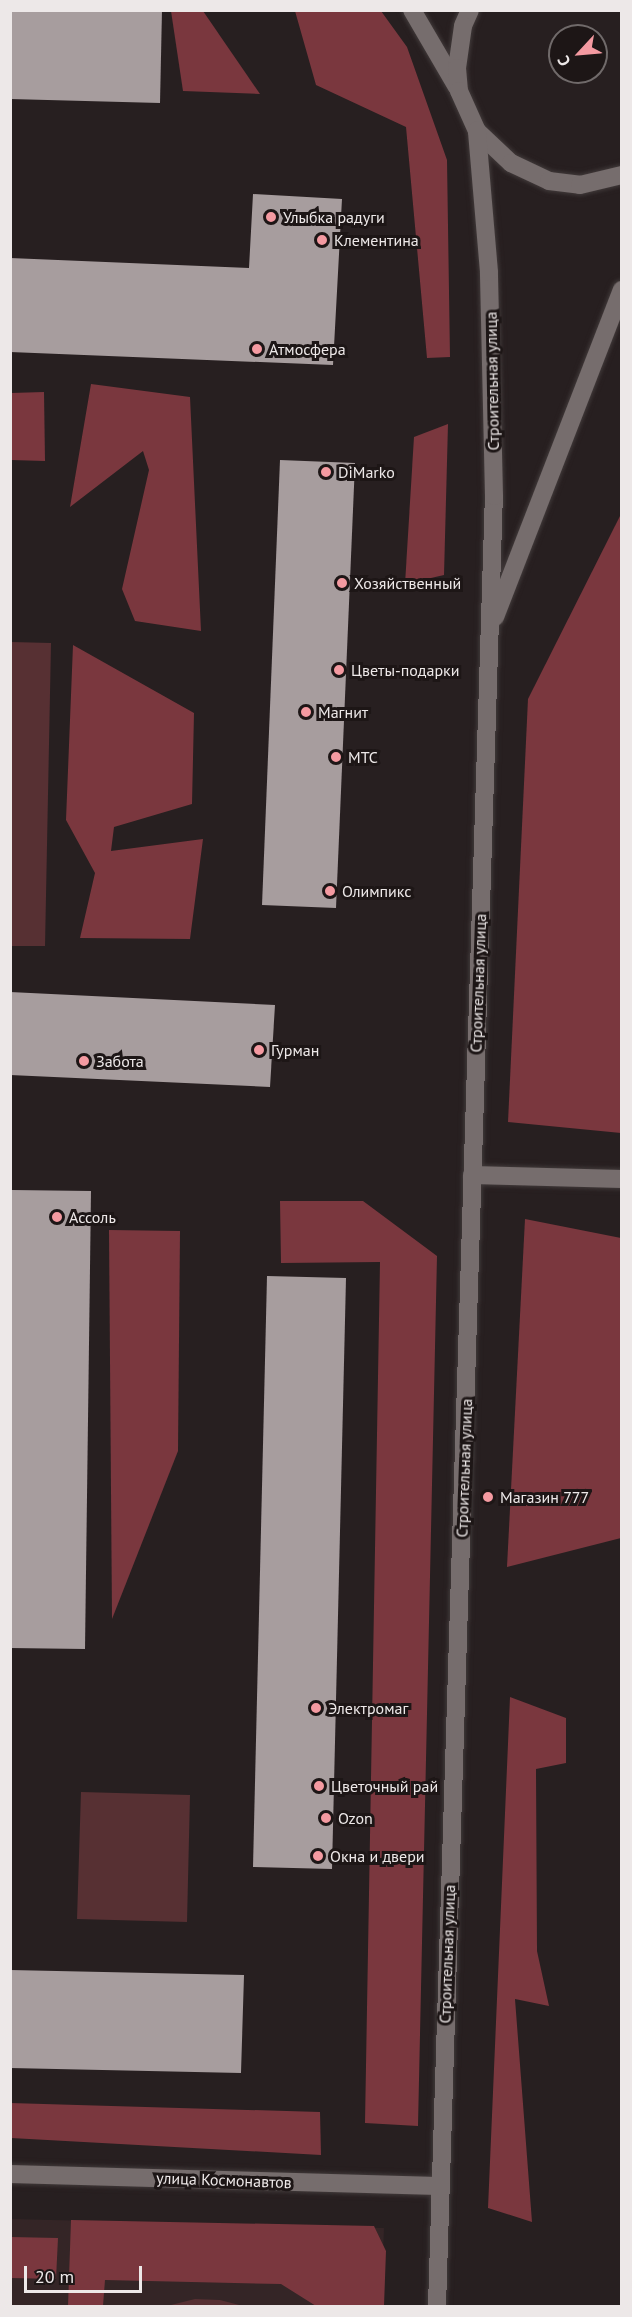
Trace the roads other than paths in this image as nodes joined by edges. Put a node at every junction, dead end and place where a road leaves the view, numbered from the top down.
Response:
1 (412, 10) edge
2 (470, 10) edge
3 (459, 91) junction
4 (477, 131) junction
5 (621, 176) edge
6 (621, 290) edge
7 (490, 630) junction
8 (472, 1175) junction
9 (621, 1179) edge
10 (10, 2174) edge
11 (438, 2186) junction
12 (437, 2307) edge

1 - 3 street
2 - 3 street
3 - 4 street
4 - 5 street
4 - 7 street, Строительная улица
6 - 7 street, Строительная улица
7 - 8 street, Строительная улица
8 - 9 street
8 - 11 street, Строительная улица
10 - 11 street, улица Космонавтов
11 - 12 street, Строительная улица

